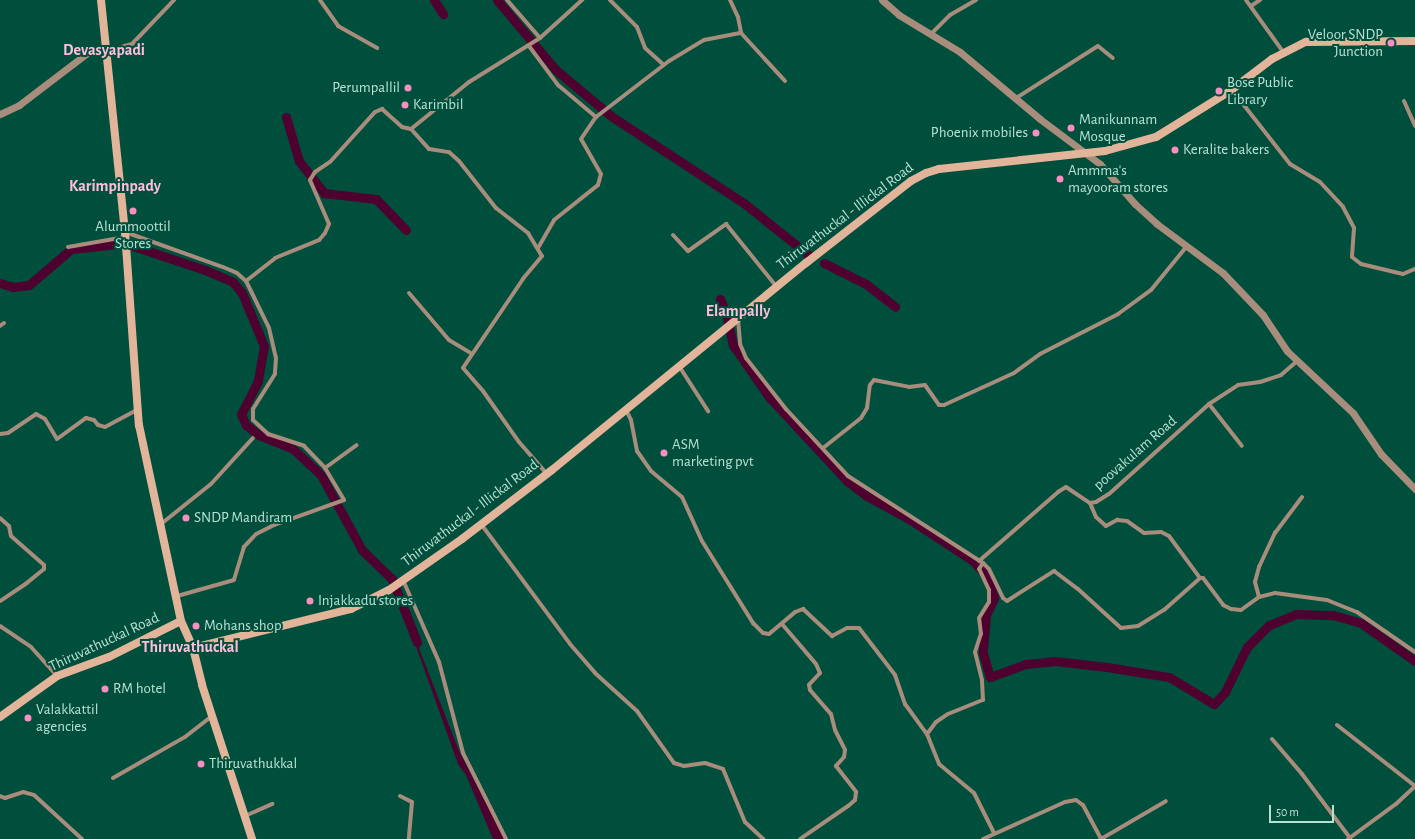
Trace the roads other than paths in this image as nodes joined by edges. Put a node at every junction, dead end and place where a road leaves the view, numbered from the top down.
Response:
1 (101, 0) edge
2 (174, 0) edge
3 (320, 0) edge
4 (507, 0) edge
5 (582, 0) edge
6 (610, 0) edge
7 (730, 0) edge
8 (882, 0) edge
9 (976, 0) edge
10 (1246, 0) edge
11 (1260, 0) edge
12 (1251, 6) junction
13 (741, 32) junction
14 (931, 34) junction
15 (540, 38) junction
16 (1415, 41) edge
17 (529, 46) junction
18 (377, 48) dead end
19 (106, 49) junction
20 (1284, 53) junction
21 (1113, 58) dead end
22 (664, 65) junction
23 (785, 81) dead end
24 (1232, 90) junction
25 (1016, 98) junction
26 (1404, 101) dead end
27 (1, 115) edge
28 (596, 117) junction
29 (1415, 126) edge
30 (411, 128) junction
31 (1085, 152) junction
32 (673, 235) dead end
33 (125, 237) junction
34 (68, 246) dead end
35 (1187, 246) junction
36 (538, 248) junction
37 (1415, 269) edge
38 (246, 281) junction
39 (776, 286) junction
40 (409, 293) dead end
41 (4, 323) dead end
42 (731, 323) junction
43 (0, 326) edge
44 (472, 353) junction
45 (1297, 361) junction
46 (679, 366) junction
47 (1209, 404) junction
48 (137, 410) junction
49 (625, 410) junction
50 (708, 411) dead end
51 (0, 434) edge
52 (253, 438) dead end
53 (357, 445) dead end
54 (1242, 446) dead end
55 (824, 448) junction
56 (325, 468) junction
57 (547, 474) junction
58 (1415, 488) edge
59 (1302, 497) dead end
60 (1090, 503) junction
61 (0, 518) edge
62 (161, 524) junction
63 (481, 524) junction
64 (980, 565) junction
65 (1200, 578) junction
66 (401, 581) junction
67 (177, 596) junction
68 (1259, 597) junction
69 (0, 602) edge
70 (181, 621) junction
71 (782, 624) junction
72 (0, 626) edge
73 (193, 648) junction
74 (1415, 652) edge
75 (57, 676) junction
76 (212, 716) junction
77 (0, 717) edge
78 (1337, 725) dead end
79 (927, 734) junction
80 (1272, 739) dead end
81 (113, 778) dead end
82 (1415, 786) edge
83 (0, 796) edge
84 (400, 796) dead end
85 (1166, 801) dead end
86 (272, 804) dead end
87 (244, 816) junction
88 (994, 833) junction
89 (1348, 838) edge
90 (82, 839) edge
91 (252, 839) edge
92 (409, 839) edge
93 (506, 839) edge
94 (763, 839) edge
95 (800, 839) edge
96 (983, 839) edge
97 (1101, 839) edge

1 - 19 main road
2 - 19 street
3 - 18 street
4 - 15 street
5 - 15 street
6 - 22 street
7 - 13 street
8 - 14 street
9 - 14 street
10 - 12 street
11 - 12 street
12 - 20 street
13 - 22 street
13 - 23 street
14 - 25 street
15 - 17 street
16 - 20 main road, Thiruvathuckal - Illickal Road
17 - 28 street
17 - 30 street
19 - 27 street
19 - 33 main road
20 - 24 main road, Thiruvathuckal - Illickal Road
21 - 25 street
22 - 28 street
24 - 31 main road, Thiruvathuckal - Illickal Road
24 - 37 street
25 - 31 street
26 - 29 street
28 - 36 street
30 - 36 street
30 - 38 street
31 - 35 street
31 - 39 main road, Thiruvathuckal - Illickal Road
32 - 39 street
33 - 34 street
33 - 38 street
33 - 48 main road
35 - 45 street
35 - 55 street
36 - 44 street
38 - 56 street
39 - 42 main road, Thiruvathuckal - Illickal Road
40 - 44 street
41 - 43 street
42 - 46 main road, Thiruvathuckal - Illickal Road
42 - 55 street
44 - 57 street
45 - 47 street, poovakulam Road
45 - 58 street
46 - 49 main road, Thiruvathuckal - Illickal Road
46 - 50 street
47 - 54 street
47 - 60 street, poovakulam Road
48 - 51 street
48 - 62 main road
49 - 57 main road, Thiruvathuckal - Illickal Road
49 - 71 street
52 - 62 street
53 - 56 street
55 - 64 street
56 - 67 street
57 - 63 main road, Thiruvathuckal - Illickal Road
59 - 68 street
60 - 64 street, poovakulam Road
60 - 65 street
61 - 69 street
62 - 67 main road
63 - 66 main road, Thiruvathuckal - Illickal Road
63 - 94 street
64 - 65 street
64 - 79 street
65 - 68 street
66 - 73 main road, Thiruvathuckal - Illickal Road
66 - 93 street
67 - 70 main road
68 - 74 street
70 - 73 main road
70 - 75 main road, Thiruvathuckal Road
71 - 79 street
71 - 95 street
72 - 75 street
73 - 76 main road
75 - 77 main road, Thiruvathuckal Road
76 - 81 street
76 - 87 main road
78 - 82 street
79 - 88 street
80 - 89 street
82 - 89 street
83 - 90 street
84 - 92 street
85 - 97 street
86 - 87 street
87 - 91 main road
88 - 96 street
88 - 97 street

